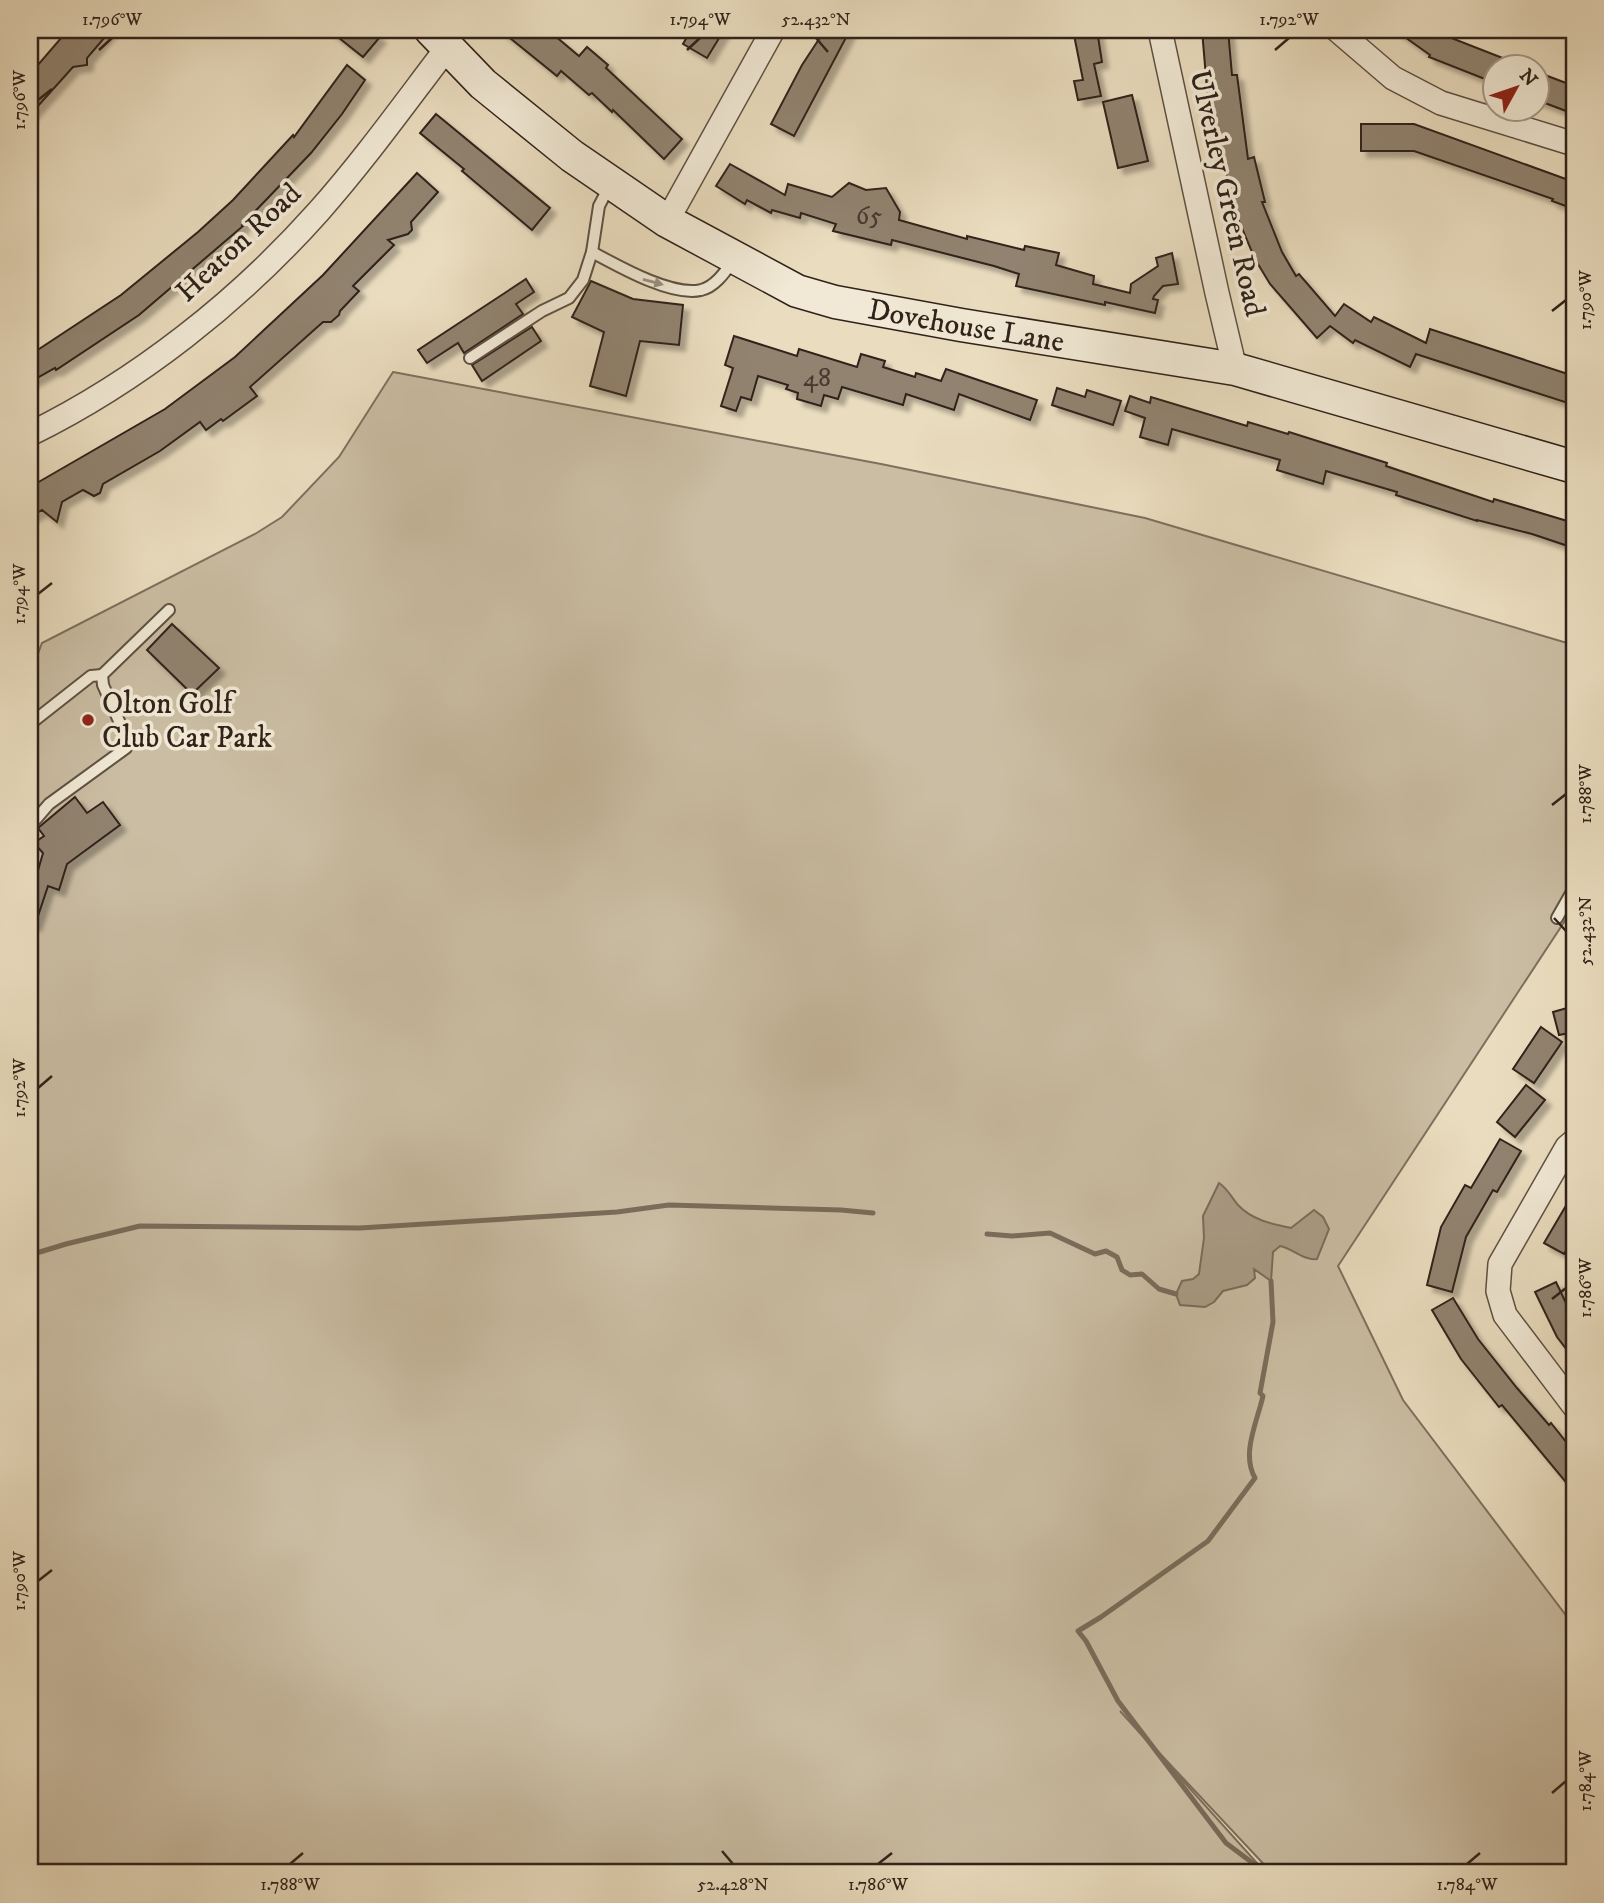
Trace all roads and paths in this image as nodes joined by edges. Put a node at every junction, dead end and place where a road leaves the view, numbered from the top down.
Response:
1 (773, 30) edge
2 (1160, 30) edge
3 (1337, 30) edge
4 (439, 39) edge
5 (1574, 144) edge
6 (611, 183) junction
7 (667, 221) junction
8 (592, 252) junction
9 (735, 258) junction
10 (470, 358) dead end
11 (1235, 369) junction
12 (30, 434) edge
13 (1574, 467) edge
14 (169, 610) dead end
15 (102, 675) junction
16 (30, 723) edge
17 (30, 826) edge
18 (1574, 888) edge
19 (1557, 918) dead end
20 (1571, 1144) edge
21 (1574, 1406) edge

1 - 7 street
2 - 11 street, Ulverley Green Road
3 - 5 street
4 - 6 street, Dovehouse Lane
4 - 12 street, Heaton Road
6 - 7 street, Dovehouse Lane
6 - 8 lane
7 - 9 street, Dovehouse Lane
8 -> 9 lane
8 - 10 lane
9 - 11 street, Dovehouse Lane
11 - 13 street, Dovehouse Lane
14 - 15 lane
15 - 16 lane
15 - 17 lane
18 - 19 lane
20 - 21 street

